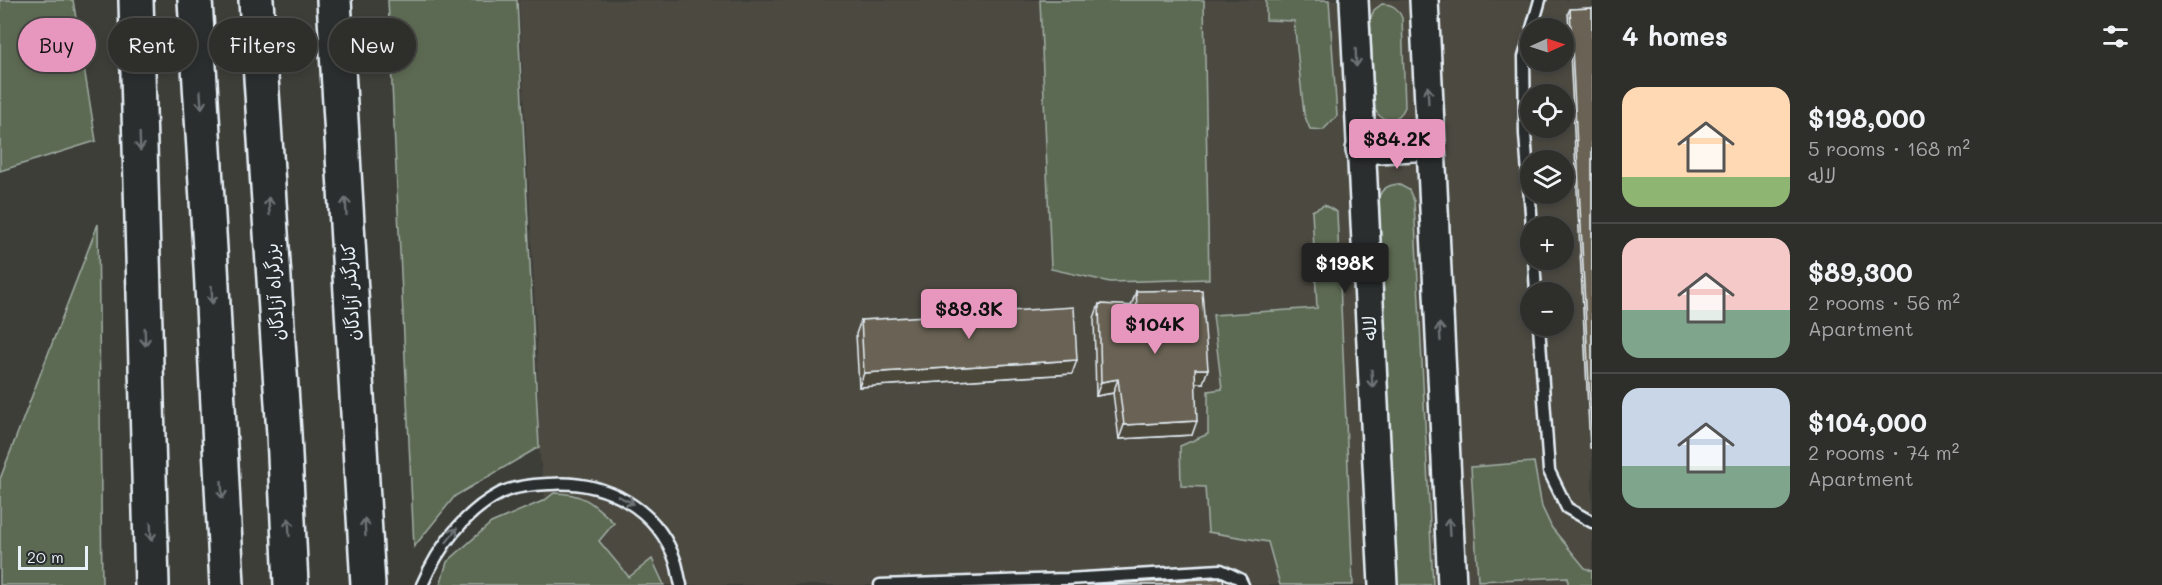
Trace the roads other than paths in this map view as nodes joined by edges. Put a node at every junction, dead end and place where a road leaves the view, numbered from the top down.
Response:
1 (136, 0) edge
2 (195, 0) edge
3 (256, 0) edge
4 (334, 0) edge
5 (1354, 0) edge
6 (1424, 0) edge
7 (1540, 0) edge
8 (1535, 18) edge
9 (1524, 72) edge
10 (1430, 146) junction
11 (1360, 150) junction
12 (1531, 216) edge
13 (1540, 336) edge
14 (1592, 522) edge
15 (1067, 582) edge
16 (152, 585) edge
17 (227, 585) edge
18 (291, 585) edge
19 (368, 585) edge
20 (422, 585) edge
21 (681, 585) edge
22 (882, 585) edge
23 (1243, 585) edge
24 (1383, 585) edge
25 (1452, 585) edge

1 -> 16 main road
2 -> 17 main road
18 -> 3 main road, بزرگراه آزادگان
19 -> 4 main road, کنارگذر آزادگان
5 -> 11 street, لاله
10 -> 6 street
7 - 8 lane
9 - 12 lane
10 - 11 street
25 -> 10 street
11 -> 24 street, لاله
13 - 14 lane
15 - 22 lane
15 - 23 lane
20 -> 21 lane

